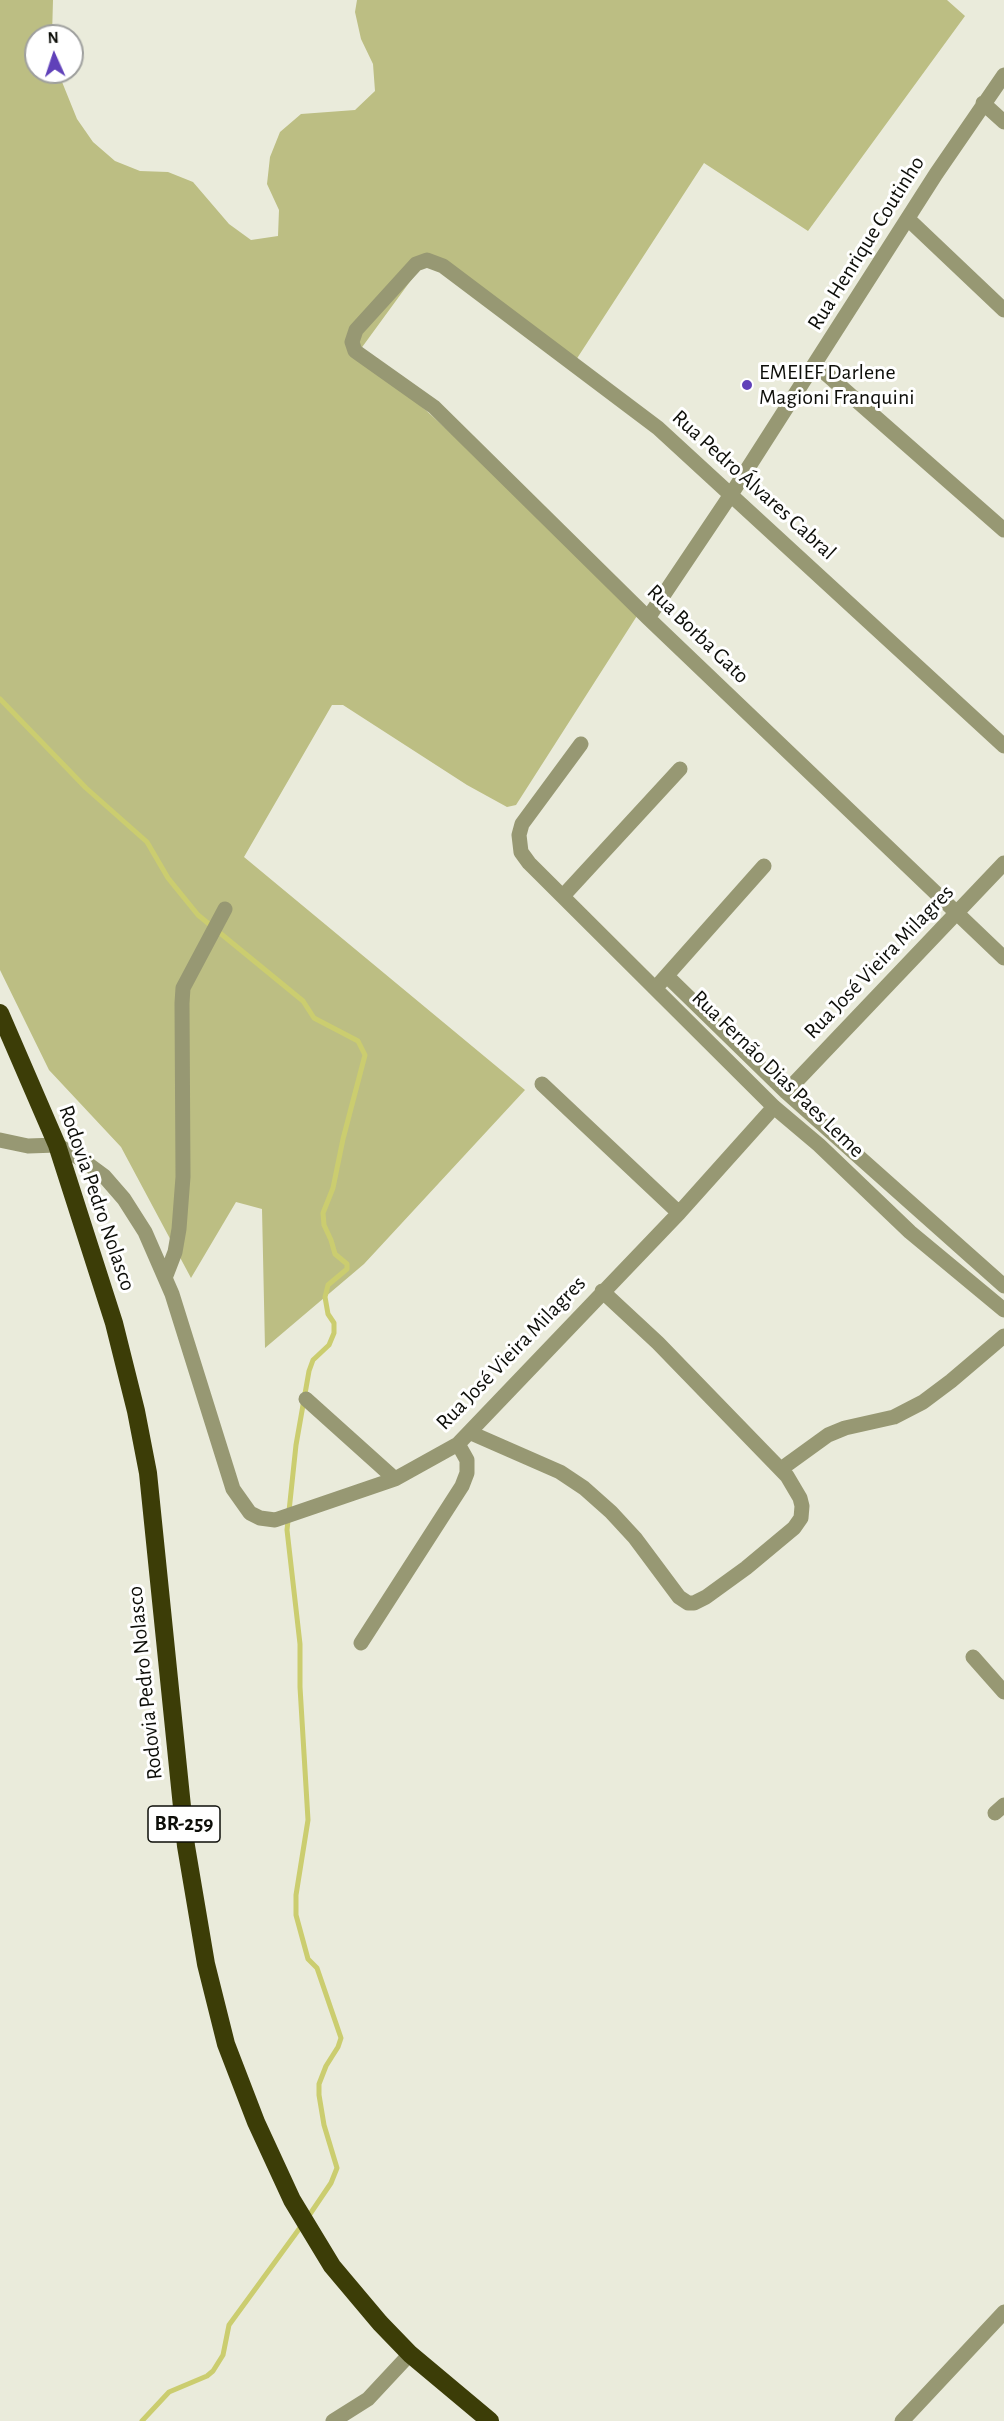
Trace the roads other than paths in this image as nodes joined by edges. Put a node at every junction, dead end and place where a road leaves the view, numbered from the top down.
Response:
1 (1004, 76) edge
2 (983, 103) junction
3 (1004, 122) edge
4 (908, 219) junction
5 (1004, 310) edge
6 (355, 351) joint
7 (815, 364) junction
8 (732, 494) junction
9 (1004, 530) edge
10 (648, 618) junction
11 (581, 744) dead end
12 (1004, 746) edge
13 (680, 769) dead end
14 (1004, 863) edge
15 (764, 866) dead end
16 (563, 896) junction
17 (225, 909) dead end
18 (957, 914) junction
19 (1004, 958) edge
20 (667, 976) junction
21 (656, 987) junction
22 (0, 1013) edge
23 (542, 1084) dead end
24 (786, 1092) junction
25 (774, 1107) junction
26 (0, 1140) edge
27 (57, 1145) junction
28 (679, 1213) junction
29 (165, 1278) junction
30 (1004, 1286) edge
31 (602, 1292) junction
32 (1004, 1310) edge
33 (1004, 1336) edge
34 (306, 1400) dead end
35 (471, 1433) junction
36 (458, 1444) junction
37 (781, 1469) junction
38 (395, 1479) junction
39 (361, 1643) dead end
40 (973, 1657) dead end
41 (1004, 1692) edge
42 (1001, 2322) edge
43 (410, 2354) junction
44 (333, 2421) edge
45 (490, 2421) edge
46 (902, 2421) edge

1 - 2 street, Rua Henrique Coutinho
2 - 3 street
2 - 4 street, Rua Henrique Coutinho
4 - 5 street
4 - 7 street, Rua Henrique Coutinho
6 - 8 street, Rua Pedro Álvares Cabral
6 - 10 street, Rua Borba Gato
7 - 8 street, Rua Henrique Coutinho
7 - 9 street
8 - 10 street, Rua Henrique Coutinho
8 - 12 street, Rua Pedro Álvares Cabral
10 - 18 street, Rua Borba Gato
11 - 16 street, Rua Fernão Dias Paes Leme
13 - 16 street
14 - 18 street, Rua José Vieira Milagres
15 - 20 street
16 - 21 street, Rua Fernão Dias Paes Leme
17 - 29 street
18 - 19 street, Rua Borba Gato
18 - 24 street, Rua José Vieira Milagres
20 - 21 street
20 - 24 street
21 - 25 street, Rua Fernão Dias Paes Leme
22 - 27 highway, Rodovia Pedro Nolasco / BR-259
23 - 28 street
24 - 30 street
25 - 28 street, Rua José Vieira Milagres
25 - 32 street, Rua Fernão Dias Paes Leme
26 - 27 street
27 - 29 street, Rua José Vieira Milagres
27 - 43 highway, Rodovia Pedro Nolasco / BR-259
28 - 31 street, Rua José Vieira Milagres
29 - 38 street, Rua José Vieira Milagres
31 - 35 street, Rua José Vieira Milagres
31 - 37 street
33 - 37 street
34 - 38 street
35 - 36 street, Rua José Vieira Milagres
35 - 37 street
36 - 38 street, Rua José Vieira Milagres
36 - 39 street
40 - 41 street
42 - 46 street
43 - 44 street
43 - 45 highway, Rodovia Pedro Nolasco / BR-259

